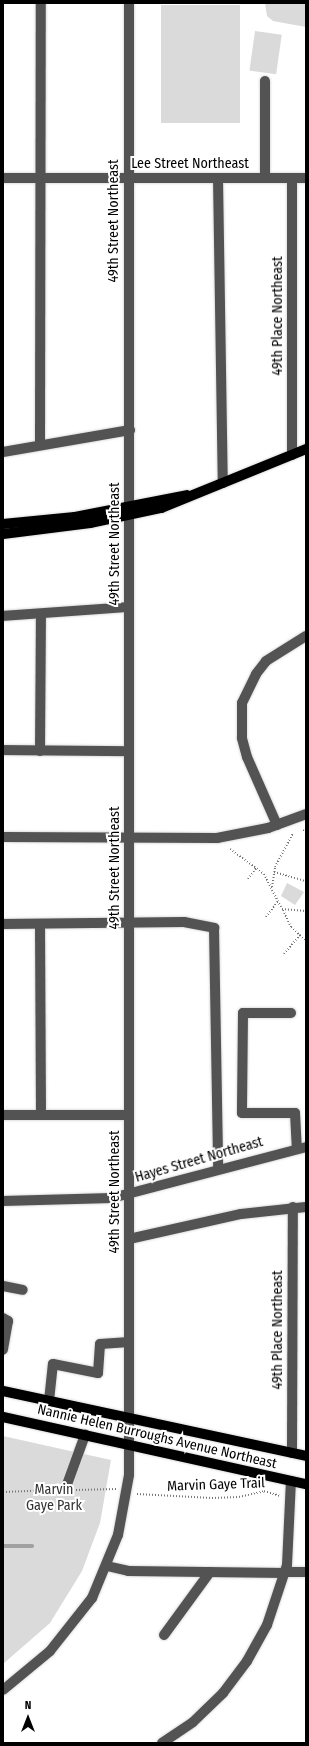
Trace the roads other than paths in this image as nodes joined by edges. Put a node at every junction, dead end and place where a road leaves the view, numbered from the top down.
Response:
1 (40, 3) edge
2 (129, 3) edge
3 (266, 82) dead end
4 (3, 178) edge
5 (39, 178) junction
6 (127, 178) junction
7 (218, 178) junction
8 (264, 178) junction
9 (292, 178) junction
10 (306, 178) edge
11 (130, 430) junction
12 (40, 445) junction
13 (306, 449) edge
14 (3, 452) edge
15 (292, 455) junction
16 (223, 483) junction
17 (129, 511) junction
18 (3, 524) edge
19 (3, 534) edge
20 (129, 607) junction
21 (41, 614) junction
22 (3, 616) edge
23 (306, 636) edge
24 (3, 750) edge
25 (40, 750) junction
26 (128, 751) junction
27 (306, 814) edge
28 (278, 825) junction
29 (3, 837) edge
30 (128, 837) junction
31 (129, 923) junction
32 (3, 924) edge
33 (40, 924) junction
34 (291, 1013) dead end
35 (3, 1115) edge
36 (41, 1115) junction
37 (129, 1115) junction
38 (301, 1148) edge
39 (218, 1169) junction
40 (129, 1194) junction
41 (3, 1201) edge
42 (293, 1207) junction
43 (306, 1207) edge
44 (129, 1239) junction
45 (3, 1286) edge
46 (23, 1290) dead end
47 (3, 1318) edge
48 (129, 1342) junction
49 (3, 1350) edge
50 (3, 1390) edge
51 (49, 1401) junction
52 (3, 1418) edge
53 (129, 1419) junction
54 (85, 1435) junction
55 (129, 1445) junction
56 (292, 1453) junction
57 (306, 1456) edge
58 (291, 1481) junction
59 (306, 1484) edge
60 (65, 1490) dead end
61 (107, 1566) junction
62 (210, 1572) junction
63 (306, 1572) edge
64 (285, 1573) junction
65 (164, 1635) dead end
66 (3, 1690) edge
67 (162, 1743) edge

1 - 5 street
2 - 6 street, 49th Street Northeast
3 - 8 street
4 - 5 street, Lee Street Northeast
5 - 6 street, Lee Street Northeast
5 - 12 street
6 - 7 street, Lee Street Northeast
6 - 11 street, 49th Street Northeast
7 - 8 street, Lee Street Northeast
7 - 16 street
8 - 9 street, Lee Street Northeast
9 - 10 street, Lee Street Northeast
9 - 15 street, 49th Place Northeast
11 - 12 street
11 - 17 street, 49th Street Northeast
12 - 14 street
13 - 15 main road
15 - 16 main road
16 - 17 main road
17 - 18 main road
17 - 19 main road
17 - 20 street, 49th Street Northeast
20 - 21 street
20 - 26 street, 49th Street Northeast
21 - 22 street
21 - 25 street
23 - 28 street
24 - 25 street
25 - 26 street
26 - 30 street, 49th Street Northeast
27 - 28 street
28 - 30 street
29 - 30 street
30 - 31 street, 49th Street Northeast
31 - 33 street
31 - 37 street, 49th Street Northeast
31 - 39 street
32 - 33 street
33 - 36 street
34 - 38 street
35 - 36 street
36 - 37 street
37 - 40 street, 49th Street Northeast
38 - 39 street, Hayes Street Northeast
39 - 40 street, Hayes Street Northeast
40 - 41 street, Hayes Street Northeast
40 - 44 street, 49th Street Northeast
42 - 43 street
42 - 44 street
42 - 56 street, 49th Place Northeast
44 - 48 street, 49th Street Northeast
45 - 46 street
47 - 49 street
48 - 51 street
48 - 53 street, 49th Street Northeast
50 - 51 main road, Nannie Helen Burroughs Avenue Northeast
51 - 53 main road, Nannie Helen Burroughs Avenue Northeast
52 - 54 main road, Nannie Helen Burroughs Avenue Northeast
53 - 55 street, 49th Street Northeast
53 - 56 main road, Nannie Helen Burroughs Avenue Northeast
54 - 55 main road, Nannie Helen Burroughs Avenue Northeast
54 - 60 street
55 - 58 main road, Nannie Helen Burroughs Avenue Northeast
55 - 61 street, 49th Street Northeast
56 - 57 main road, Nannie Helen Burroughs Avenue Northeast
58 - 59 main road, Nannie Helen Burroughs Avenue Northeast
58 - 64 street
61 - 62 street
61 - 66 street, 49th Street Northeast
62 - 64 street
62 - 65 street
63 - 64 street
64 - 67 street

